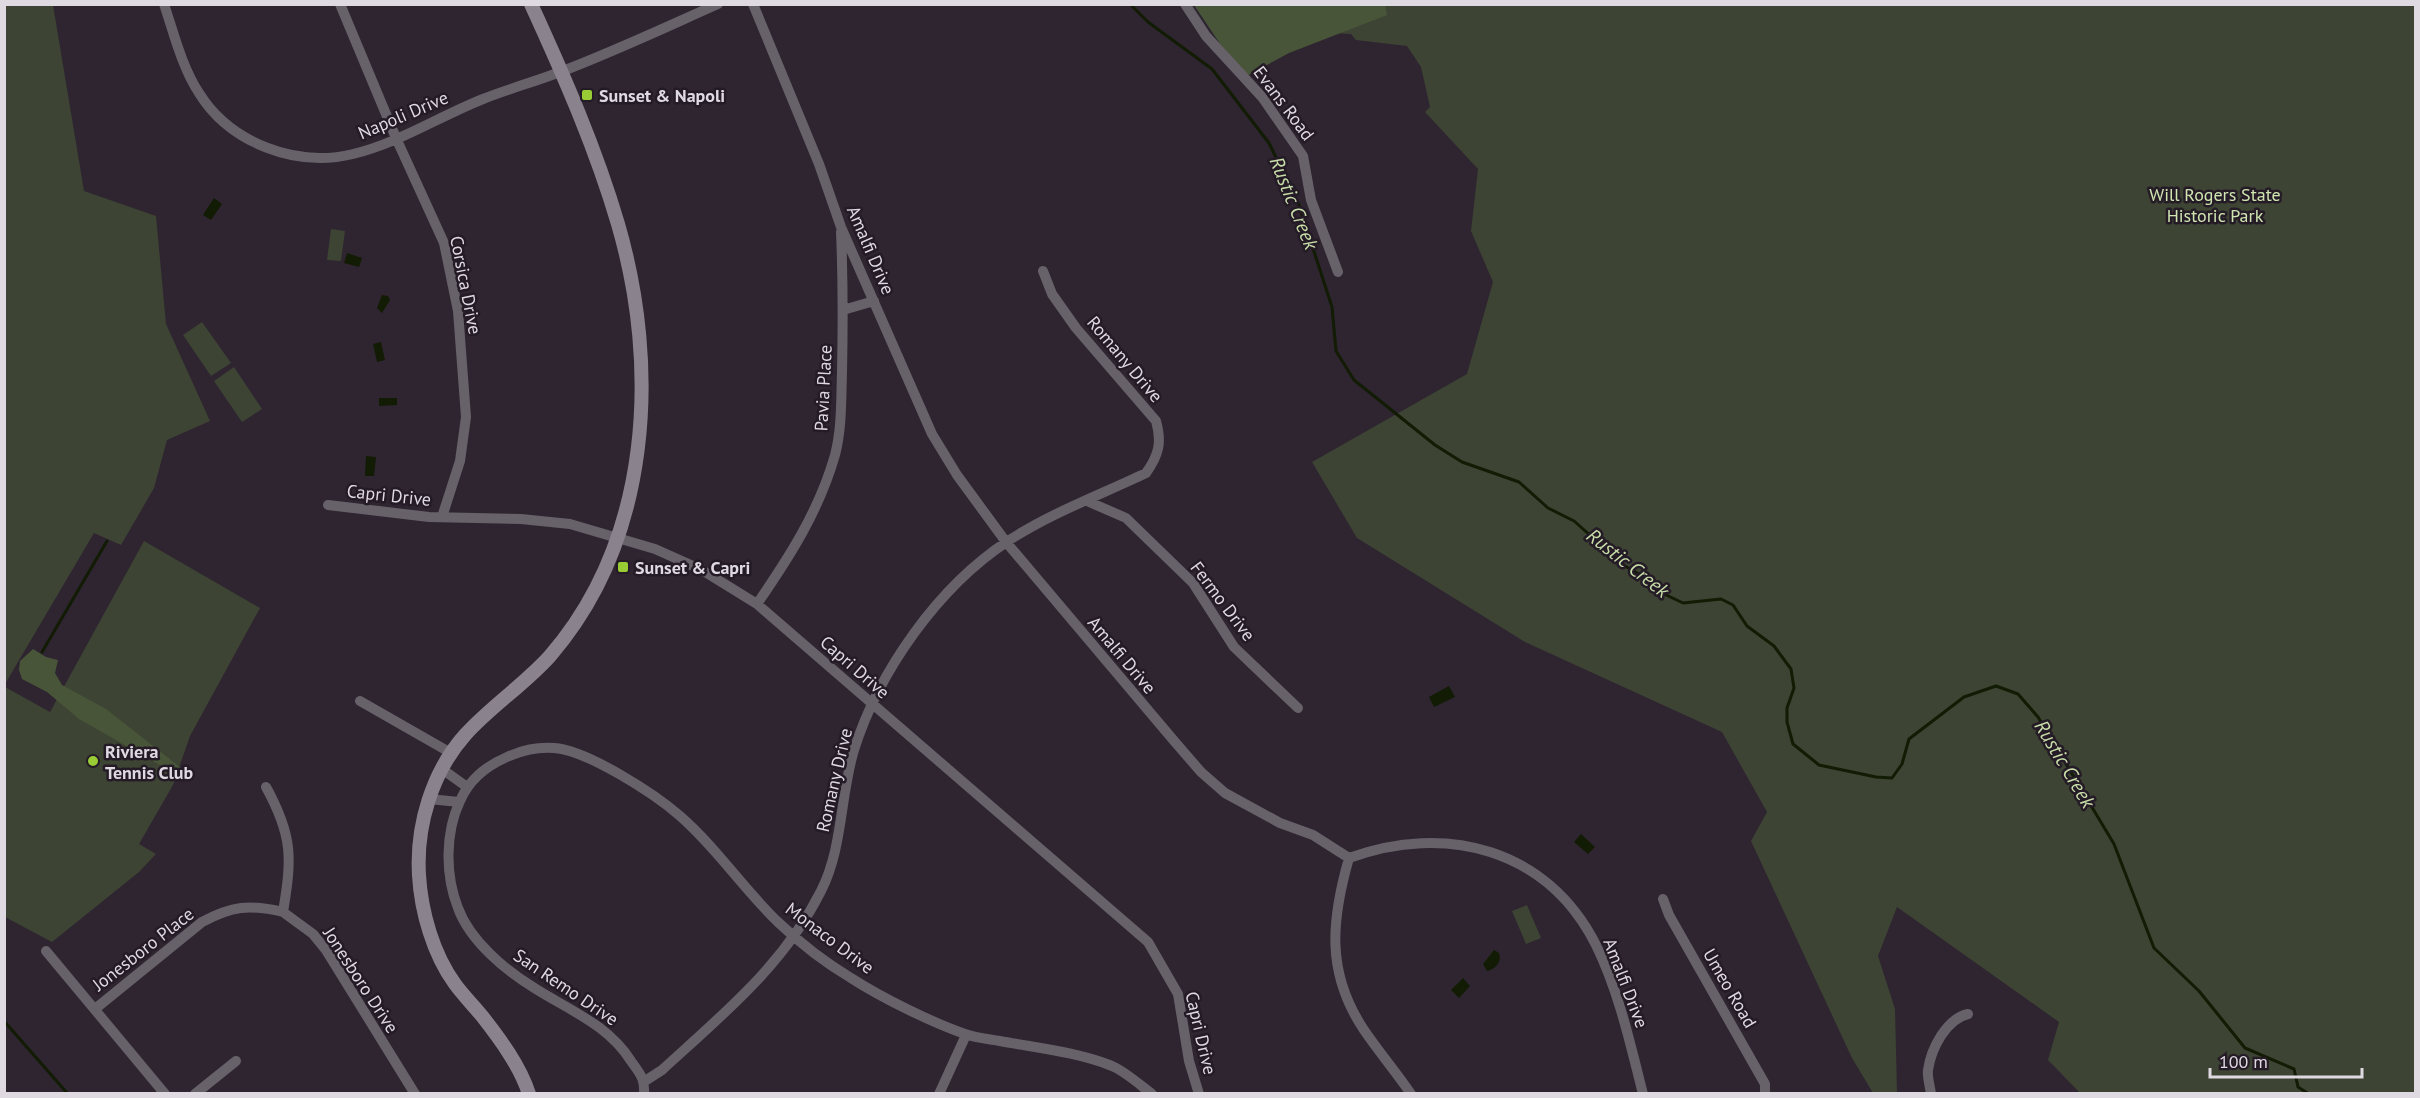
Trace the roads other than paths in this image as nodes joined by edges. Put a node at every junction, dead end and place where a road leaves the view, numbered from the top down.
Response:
1 (164, 4) edge
2 (340, 4) edge
3 (531, 4) edge
4 (718, 4) edge
5 (753, 4) edge
6 (1185, 4) edge
7 (562, 71) junction
8 (396, 138) junction
9 (841, 227) junction
10 (1043, 271) dead end
11 (1338, 272) dead end
12 (874, 301) junction
13 (843, 310) junction
14 (1087, 501) junction
15 (328, 505) dead end
16 (442, 517) junction
17 (619, 537) junction
18 (1006, 542) junction
19 (757, 604) junction
20 (360, 701) dead end
21 (872, 703) junction
22 (1298, 708) dead end
23 (451, 753) junction
24 (441, 769) junction
25 (266, 787) dead end
26 (467, 788) junction
27 (429, 799) junction
28 (459, 802) junction
29 (1349, 858) junction
30 (1663, 899) dead end
31 (283, 912) junction
32 (794, 936) junction
33 (46, 951) dead end
34 (95, 1009) junction
35 (1968, 1014) dead end
36 (966, 1035) junction
37 (236, 1061) dead end
38 (645, 1081) junction
39 (165, 1094) edge
40 (195, 1094) edge
41 (415, 1094) edge
42 (529, 1094) edge
43 (644, 1094) edge
44 (939, 1094) edge
45 (1152, 1094) edge
46 (1199, 1094) edge
47 (1411, 1094) edge
48 (1643, 1094) edge
49 (1766, 1094) edge
50 (1931, 1094) edge

1 - 8 street, Napoli Drive
2 - 8 street, Corsica Drive
3 - 7 main road
4 - 7 street, Napoli Drive
5 - 9 street, Amalfi Drive
6 - 11 street, Evans Road
7 - 8 street, Napoli Drive
7 - 17 main road
8 - 16 street, Corsica Drive
9 - 12 street, Amalfi Drive
9 - 13 street, Pavia Place
10 - 14 street, Romany Drive
12 - 13 street
12 - 18 street, Amalfi Drive
13 - 19 street, Pavia Place
14 - 18 street, Romany Drive
14 - 22 street, Fermo Drive
15 - 16 street, Capri Drive
16 - 17 street, Capri Drive
17 - 19 street, Capri Drive
17 - 23 main road
18 - 21 street, Romany Drive
18 - 29 street, Amalfi Drive
19 - 21 street, Capri Drive
20 - 23 street
21 - 32 street, Romany Drive
21 - 46 street, Capri Drive
23 - 24 main road
24 - 26 street
24 - 27 main road
25 - 31 street
26 - 28 street, Monaco Drive
26 - 32 street, Monaco Drive
27 - 28 street
27 - 42 main road
28 - 38 street, San Remo Drive
29 - 47 street
29 - 48 street, Amalfi Drive
30 - 49 street, Umeo Road
31 - 34 street, Jonesboro Place
31 - 41 street, Jonesboro Drive
32 - 36 street, Monaco Drive
32 - 38 street, Romany Drive
33 - 34 street
34 - 39 street
35 - 50 street
36 - 44 street
36 - 45 street, Monaco Drive
37 - 40 street
38 - 43 street

